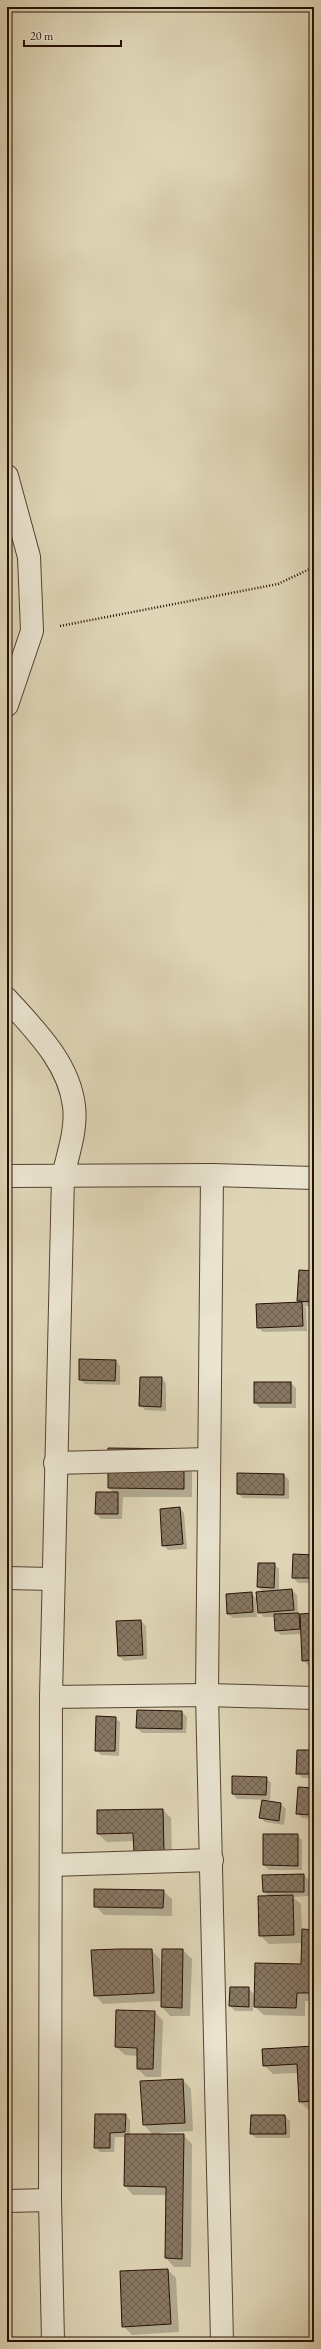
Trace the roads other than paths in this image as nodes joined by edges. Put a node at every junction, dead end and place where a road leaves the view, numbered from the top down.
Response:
1 (7, 476) edge
2 (7, 705) edge
3 (7, 999) edge
4 (212, 1175) junction
5 (7, 1176) edge
6 (63, 1176) junction
7 (314, 1178) edge
8 (209, 1459) junction
9 (55, 1463) junction
10 (7, 1578) edge
11 (52, 1579) junction
12 (207, 1695) junction
13 (51, 1697) junction
14 (314, 1698) edge
15 (212, 1860) junction
16 (51, 1865) junction
17 (50, 2200) junction
18 (7, 2201) edge
19 (53, 2342) edge
20 (222, 2342) edge

1 - 2 street
3 - 6 street
4 - 6 street
4 - 7 street
4 - 8 street
5 - 6 street
6 - 9 street
8 - 9 street
8 - 12 street
9 - 11 street
10 - 11 street
11 - 13 street
12 - 13 street
12 - 14 street
12 - 15 street
13 - 16 street
15 - 16 street
15 - 20 street
16 - 17 street
17 - 18 street
17 - 19 street

